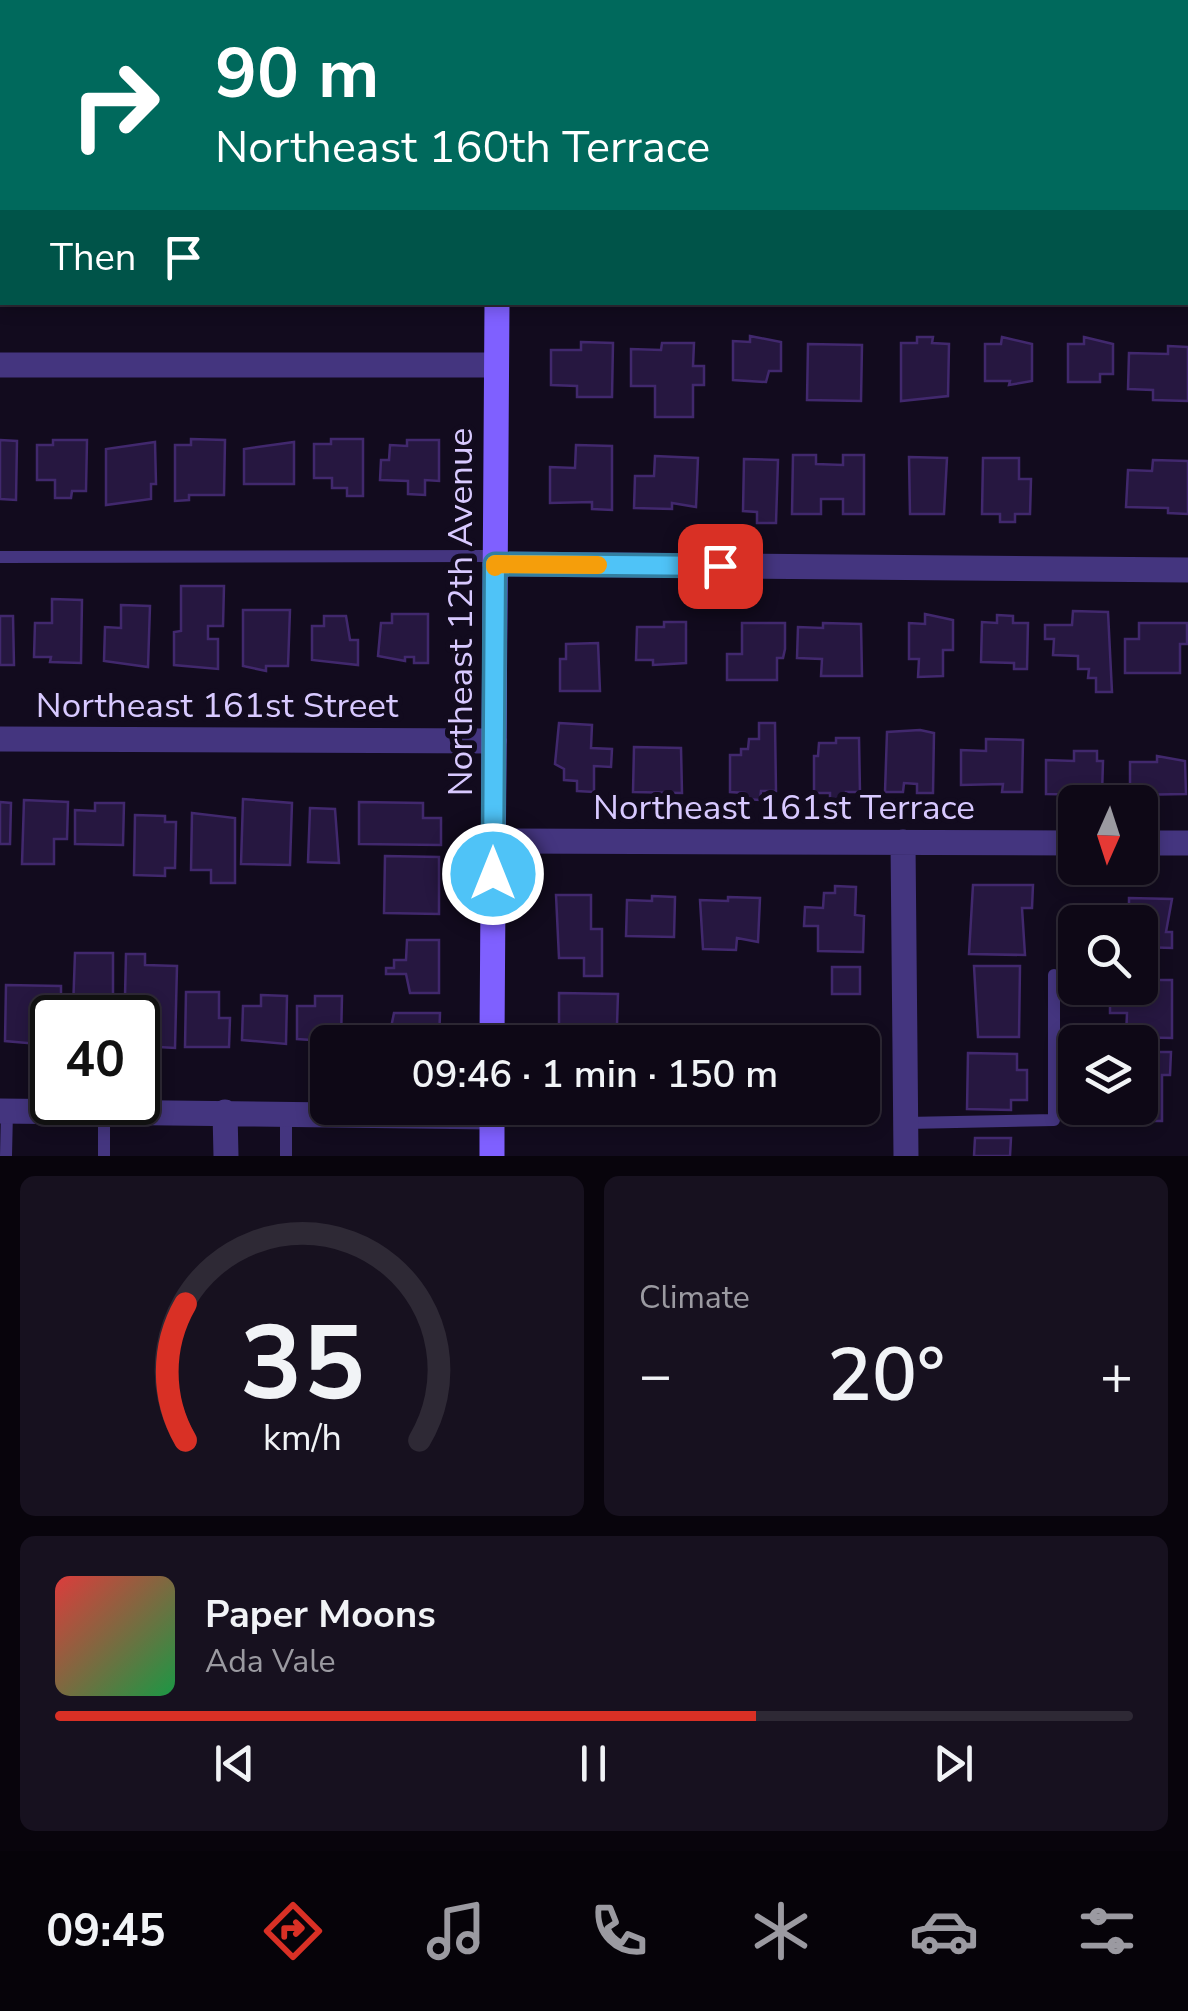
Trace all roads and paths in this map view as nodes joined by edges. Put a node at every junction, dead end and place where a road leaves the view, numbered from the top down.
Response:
1 (496, 305) edge
2 (0, 365) edge
3 (496, 365) junction
4 (0, 557) edge
5 (495, 560) junction
6 (1188, 570) edge
7 (0, 739) edge
8 (494, 741) junction
9 (493, 841) junction
10 (904, 842) junction
11 (1058, 843) edge
12 (1158, 843) edge
13 (1188, 843) edge
14 (1054, 976) dead end
15 (492, 1025) edge
16 (4, 1111) edge
17 (30, 1111) edge
18 (160, 1112) edge
19 (225, 1112) junction
20 (286, 1113) junction
21 (310, 1113) edge
22 (906, 1123) junction
23 (104, 1125) edge
24 (492, 1125) edge
25 (6, 1156) edge
26 (104, 1156) edge
27 (226, 1156) edge
28 (286, 1156) edge
29 (492, 1156) edge
30 (906, 1156) edge

1 - 3 street, Northeast 12th Avenue
2 - 3 street
3 - 5 street, Northeast 12th Avenue
4 - 5 lane
5 - 6 street
5 - 8 street, Northeast 12th Avenue
7 - 8 street, Northeast 161st Street
8 - 9 street, Northeast 12th Avenue
9 - 10 street, Northeast 161st Terrace
9 - 15 street, Northeast 12th Avenue
10 - 11 street, Northeast 161st Terrace
10 - 22 street
12 - 13 street
14 - 22 lane
16 - 17 street
16 - 25 lane
18 - 19 street
19 - 20 street
19 - 27 street
20 - 21 street
20 - 28 lane
22 - 30 street
23 - 26 lane
24 - 29 street

